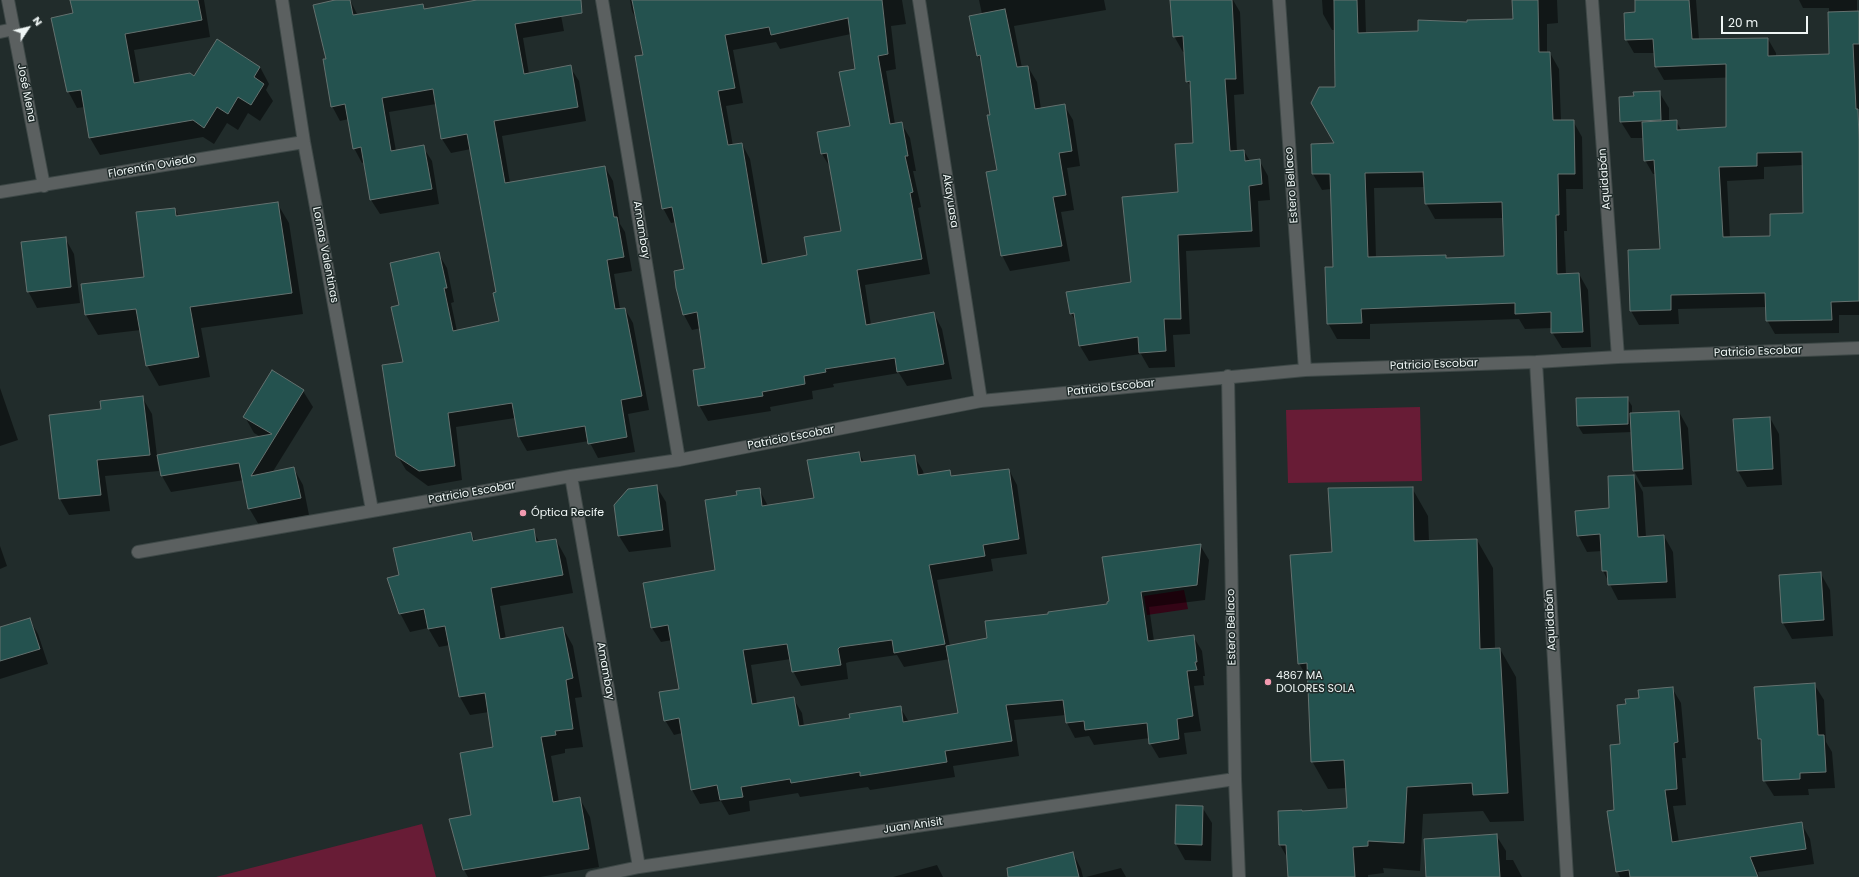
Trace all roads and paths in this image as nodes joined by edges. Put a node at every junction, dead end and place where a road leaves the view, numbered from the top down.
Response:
1 (8, 0) edge
2 (282, 0) edge
3 (602, 0) edge
4 (919, 0) edge
5 (1279, 0) edge
6 (1592, 0) edge
7 (14, 29) junction
8 (0, 32) edge
9 (304, 142) junction
10 (44, 186) junction
11 (0, 192) edge
12 (1859, 348) edge
13 (1618, 357) junction
14 (1536, 362) junction
15 (1305, 370) junction
16 (1228, 376) junction
17 (981, 402) junction
18 (679, 460) junction
19 (571, 476) junction
20 (372, 510) junction
21 (138, 552) dead end
22 (1235, 779) junction
23 (639, 867) junction
24 (592, 877) edge
25 (1239, 877) edge
26 (1567, 877) edge

1 - 7 street, José Mena
2 - 9 street, Lomas Valentinas
3 - 18 street, Amambay
4 - 17 street, Akayuasa
5 - 15 street, Estero Bellaco
6 - 13 street, Aquidabán
7 - 8 street
7 - 10 street, José Mena
9 - 10 street, Florentín Oviedo
9 - 20 street, Lomas Valentinas
10 - 11 street, Florentín Oviedo
12 - 13 street, Patricio Escobar
13 - 14 street, Patricio Escobar
14 - 15 street, Patricio Escobar
14 - 26 street, Aquidabán
15 - 16 street, Patricio Escobar
16 - 17 street, Patricio Escobar
16 - 22 street, Estero Bellaco
17 - 18 street, Patricio Escobar
18 - 19 street, Patricio Escobar
19 - 20 street, Patricio Escobar
19 - 23 street, Amambay
20 - 21 street, Patricio Escobar
22 - 23 street, Juan Anisit
22 - 25 street, Estero Bellaco
23 - 24 street, Juan Anisit

